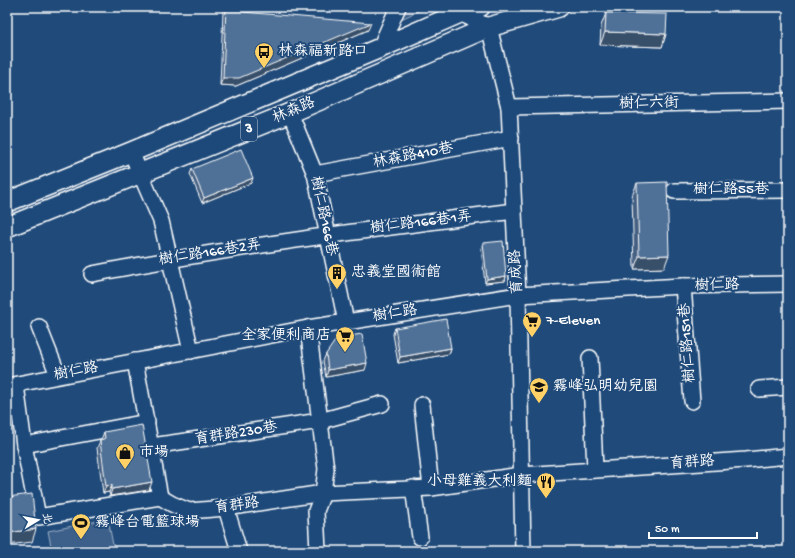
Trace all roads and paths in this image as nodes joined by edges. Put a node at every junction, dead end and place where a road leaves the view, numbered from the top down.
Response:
1 (398, 7) edge
2 (480, 7) edge
3 (559, 7) edge
4 (458, 10) edge
5 (489, 27) junction
6 (380, 48) junction
7 (788, 101) edge
8 (509, 107) junction
9 (290, 113) junction
10 (511, 138) junction
11 (130, 152) junction
12 (140, 174) junction
13 (315, 174) junction
14 (674, 190) dead end
15 (788, 190) edge
16 (7, 202) edge
17 (514, 211) junction
18 (7, 227) edge
19 (327, 235) junction
20 (170, 259) junction
21 (92, 274) dead end
22 (788, 284) edge
23 (683, 286) junction
24 (518, 295) junction
25 (346, 322) junction
26 (39, 327) dead end
27 (308, 328) junction
28 (191, 351) junction
29 (590, 358) dead end
30 (135, 361) junction
31 (58, 376) junction
32 (12, 386) edge
33 (788, 387) edge
34 (759, 388) dead end
35 (692, 400) dead end
36 (382, 404) dead end
37 (422, 405) dead end
38 (320, 421) junction
39 (147, 422) junction
40 (24, 445) junction
41 (152, 446) junction
42 (788, 456) edge
43 (595, 469) junction
44 (521, 475) junction
45 (413, 488) junction
46 (431, 488) junction
47 (323, 493) junction
48 (160, 497) junction
49 (226, 508) junction
50 (420, 537) dead end
51 (239, 551) edge
52 (318, 551) edge
53 (523, 551) edge

1 - 6 street
2 - 4 main road, 林森路 / 3
3 - 5 main road, 林森路 / 3
4 - 5 street
4 - 6 main road, 林森路 / 3
5 - 8 street, 育成路
5 - 9 main road, 林森路 / 3
6 - 11 main road, 林森路 / 3
7 - 8 street, 樹仁六街
8 - 10 street, 育成路
9 - 12 main road, 林森路 / 3
9 - 13 street, 樹仁路166巷
10 - 13 street, 林森路410巷
10 - 17 street, 育成路
11 - 12 street
11 - 16 main road, 林森路 / 3
12 - 18 main road, 林森路 / 3
12 - 20 street
13 - 19 street, 樹仁路166巷
14 - 15 street, 樹仁路55巷
17 - 19 street, 樹仁路166巷1弄
17 - 24 street, 育成路
19 - 20 street, 樹仁路166巷2弄
19 - 25 street, 樹仁路166巷
20 - 21 street, 樹仁路166巷2弄
20 - 28 street
22 - 23 street, 樹仁路
23 - 24 street, 樹仁路
23 - 35 street, 樹仁路151巷
24 - 25 street, 樹仁路
24 - 44 street, 育成路
25 - 27 street, 樹仁路
26 - 31 street
27 - 28 street, 樹仁路
27 - 38 street
28 - 30 street, 樹仁路
29 - 43 street
30 - 31 street, 樹仁路
30 - 39 street
31 - 32 street, 樹仁路
32 - 40 street
33 - 34 street
36 - 38 street, 育群路230巷
37 - 46 street
38 - 41 street, 育群路230巷
38 - 47 street
39 - 40 street
39 - 41 street
40 - 48 street
41 - 48 street
42 - 43 street, 育群路
43 - 44 street, 育群路
44 - 46 street, 育群路
44 - 53 street, 育成路
45 - 46 street, 育群路
45 - 47 street, 育群路
45 - 50 street
47 - 49 street, 育群路
47 - 52 street
48 - 49 street, 育群路
49 - 51 street

